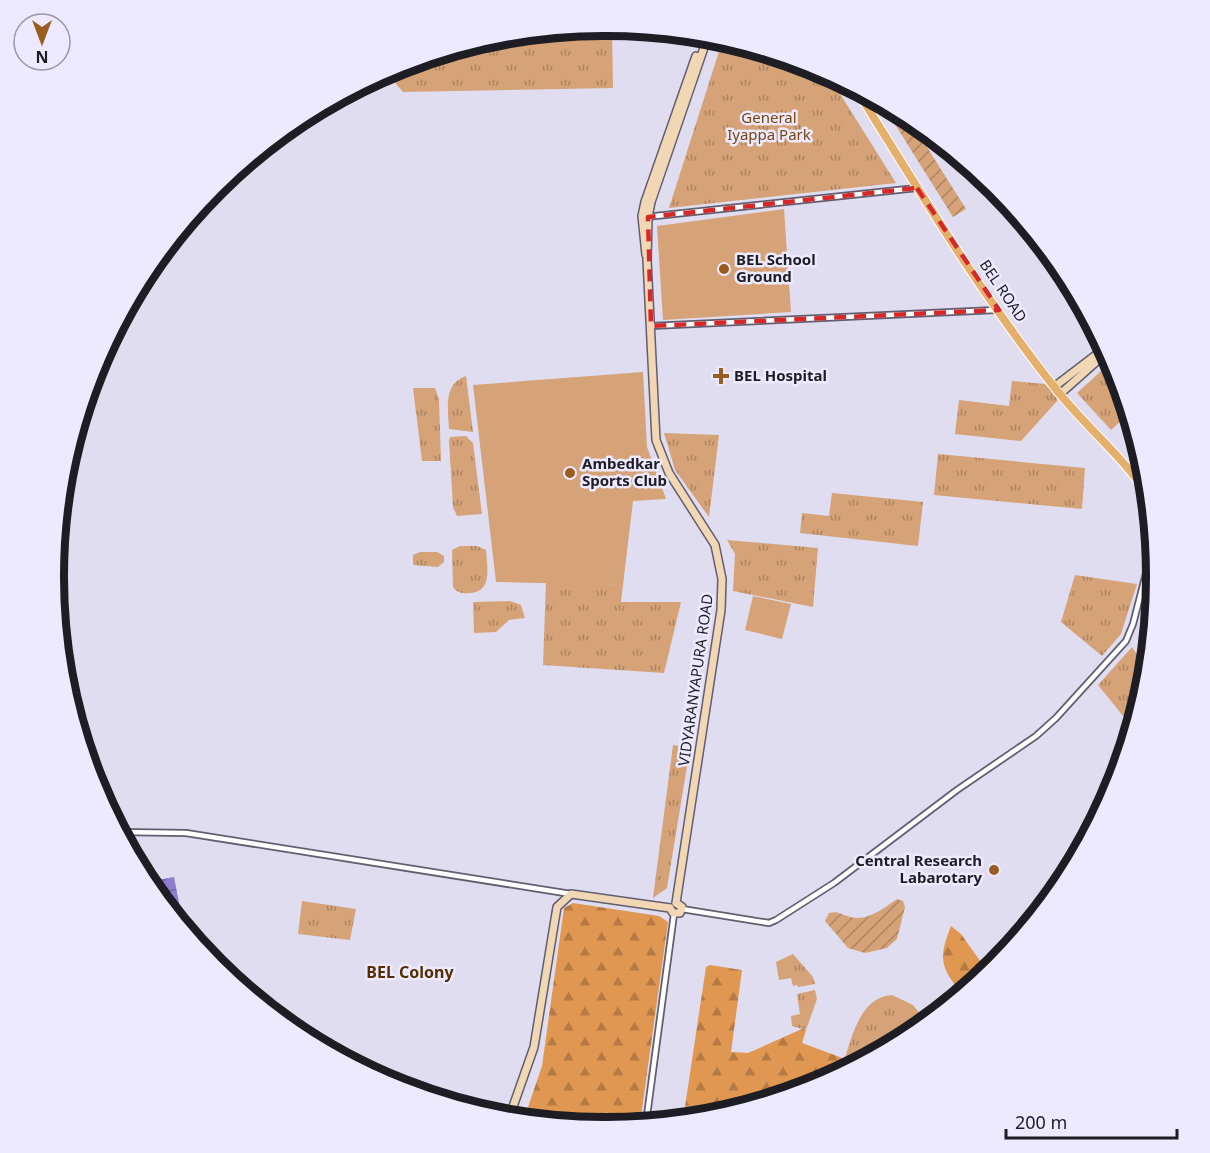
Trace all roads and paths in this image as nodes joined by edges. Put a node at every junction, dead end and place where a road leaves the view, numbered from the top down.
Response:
1 (700, 45) edge
2 (705, 45) edge
3 (864, 102) edge
4 (917, 188) junction
5 (645, 217) junction
6 (999, 310) junction
7 (651, 326) junction
8 (1098, 357) edge
9 (1099, 358) edge
10 (1054, 387) junction
11 (1060, 394) junction
12 (1136, 477) edge
13 (1146, 575) edge
14 (129, 832) edge
15 (571, 894) junction
16 (674, 908) junction
17 (682, 909) joint
18 (512, 1109) edge
19 (646, 1115) edge

1 - 5 main road, VIDYARANYAPURA ROAD
2 - 5 main road, VIDYARANYAPURA ROAD
3 - 4 main road, BEL ROAD
4 - 5 street
4 - 6 main road, BEL ROAD
5 - 7 main road, VIDYARANYAPURA ROAD
6 - 7 street
6 - 10 main road, BEL ROAD
7 - 16 main road, VIDYARANYAPURA ROAD
8 - 10 main road
9 - 11 main road
10 - 11 main road, BEL ROAD
11 - 12 main road, BEL ROAD
13 - 17 street
14 - 15 street
15 - 16 main road
15 - 18 main road
16 - 17 main road
16 - 19 street

